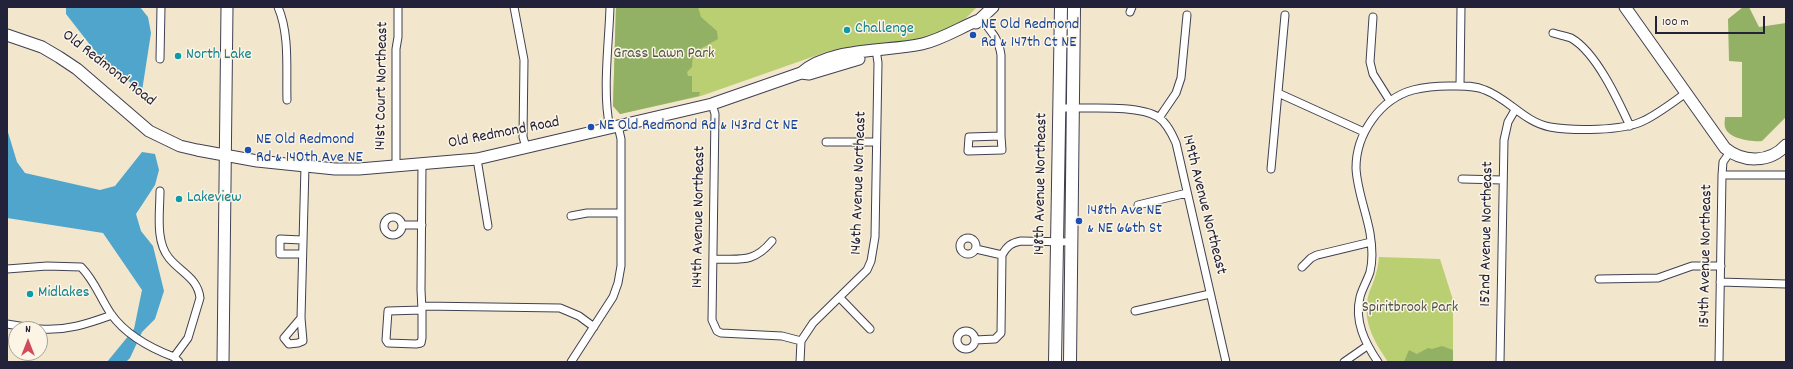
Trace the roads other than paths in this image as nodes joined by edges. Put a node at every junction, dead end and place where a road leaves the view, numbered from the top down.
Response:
1 (161, 7) edge
2 (227, 7) edge
3 (278, 7) edge
4 (398, 7) edge
5 (514, 7) edge
6 (610, 7) edge
7 (993, 7) edge
8 (1061, 7) edge
9 (1074, 7) edge
10 (1460, 7) edge
11 (1625, 7) edge
12 (1187, 15) dead end
13 (1285, 15) dead end
14 (1373, 17) dead end
15 (981, 19) junction
16 (7, 29) edge
17 (1553, 33) dead end
18 (7, 35) edge
19 (876, 53) junction
20 (160, 59) dead end
21 (1460, 86) junction
22 (1686, 92) junction
23 (1278, 93) junction
24 (287, 100) dead end
25 (1390, 101) junction
26 (712, 104) junction
27 (1059, 108) junction
28 (1073, 109) junction
29 (1515, 110) junction
30 (1159, 118) junction
31 (1630, 126) junction
32 (614, 127) junction
33 (1364, 132) junction
34 (161, 136) junction
35 (1001, 136) junction
36 (826, 142) dead end
37 (876, 142) junction
38 (1786, 145) edge
39 (526, 147) junction
40 (1730, 152) junction
41 (225, 155) junction
42 (477, 159) junction
43 (422, 164) junction
44 (305, 166) junction
45 (396, 166) junction
46 (1271, 169) dead end
47 (1722, 175) junction
48 (1786, 175) edge
49 (1462, 179) dead end
50 (1503, 180) junction
51 (160, 191) dead end
52 (1187, 193) junction
53 (1138, 205) dead end
54 (621, 213) junction
55 (571, 216) dead end
56 (422, 225) junction
57 (402, 226) dead end
58 (488, 226) dead end
59 (302, 240) junction
60 (772, 241) dead end
61 (1056, 242) junction
62 (1071, 242) junction
63 (1371, 242) junction
64 (976, 249) dead end
65 (302, 254) junction
66 (1002, 255) junction
67 (714, 258) junction
68 (1721, 266) junction
69 (1302, 267) dead end
70 (7, 268) edge
71 (1599, 279) dead end
72 (1720, 282) junction
73 (1786, 284) edge
74 (1210, 294) junction
75 (840, 298) junction
76 (422, 308) junction
77 (1135, 311) dead end
78 (112, 315) junction
79 (301, 318) dead end
80 (594, 327) junction
81 (48, 329) edge
82 (870, 329) dead end
83 (975, 340) dead end
84 (801, 341) junction
85 (1367, 346) junction
86 (176, 359) edge
87 (223, 362) edge
88 (571, 362) edge
89 (800, 362) edge
90 (1054, 362) edge
91 (1070, 362) edge
92 (1226, 362) edge
93 (1344, 362) edge
94 (1378, 362) edge
95 (1500, 362) edge
96 (1719, 362) edge

1 - 20 street
2 - 41 main road
3 - 24 street
4 - 45 street, 141st Court Northeast
5 - 39 street
6 - 32 street
7 - 15 main road, Old Redmond Road
8 - 27 main road, 148th Avenue Northeast
9 - 28 main road, 148th Avenue Northeast
10 - 21 street
11 - 22 main road
12 - 30 street
13 - 23 street
14 - 25 street
15 - 19 main road, Old Redmond Road
15 - 35 street
16 - 34 main road, Old Redmond Road
17 - 31 street
18 - 34 main road, Old Redmond Road
19 - 26 main road, Old Redmond Road
19 - 37 street, 146th Avenue Northeast
21 - 25 street
21 - 29 street
22 - 31 street
22 - 40 main road
23 - 33 street
23 - 46 street
25 - 33 street
26 - 32 main road, Old Redmond Road
26 - 67 street, 144th Avenue Northeast
27 - 28 street
27 - 61 main road, 148th Avenue Northeast
28 - 30 street
28 - 62 main road, 148th Avenue Northeast
29 - 31 street
29 - 50 street, 152nd Avenue Northeast
30 - 52 street, 149th Avenue Northeast
32 - 39 main road, Old Redmond Road
32 - 54 street
33 - 63 street
34 - 41 main road, Old Redmond Road
35 - 35 street
36 - 37 street
37 - 75 street, 146th Avenue Northeast
38 - 40 main road
39 - 42 main road, Old Redmond Road
40 - 47 street, 154th Avenue Northeast
41 - 44 main road, Old Redmond Road
41 - 87 main road
42 - 43 main road, Old Redmond Road
42 - 58 street
43 - 45 main road, Old Redmond Road
43 - 56 street
44 - 45 main road, Old Redmond Road
44 - 59 street
47 - 48 street
47 - 68 street, 154th Avenue Northeast
49 - 50 street
50 - 95 street, 152nd Avenue Northeast
51 - 86 street
52 - 53 street
52 - 74 street, 149th Avenue Northeast
54 - 55 street
54 - 80 street
56 - 57 street
56 - 76 street
59 - 65 street
59 - 65 street
60 - 67 street
61 - 62 street
61 - 66 street
61 - 90 main road, 148th Avenue Northeast
62 - 91 main road, 148th Avenue Northeast
63 - 69 street
63 - 85 street
64 - 66 street
65 - 79 street
66 - 83 street
67 - 84 street, 144th Avenue Northeast
68 - 71 street
68 - 72 street, 154th Avenue Northeast
70 - 78 street
72 - 73 street
72 - 96 street, 154th Avenue Northeast
74 - 77 street
74 - 92 street, 149th Avenue Northeast
75 - 82 street
75 - 84 street, 146th Avenue Northeast
76 - 76 street
76 - 80 street
78 - 81 street
78 - 86 street
80 - 88 street
84 - 89 street
85 - 93 street
85 - 94 street

